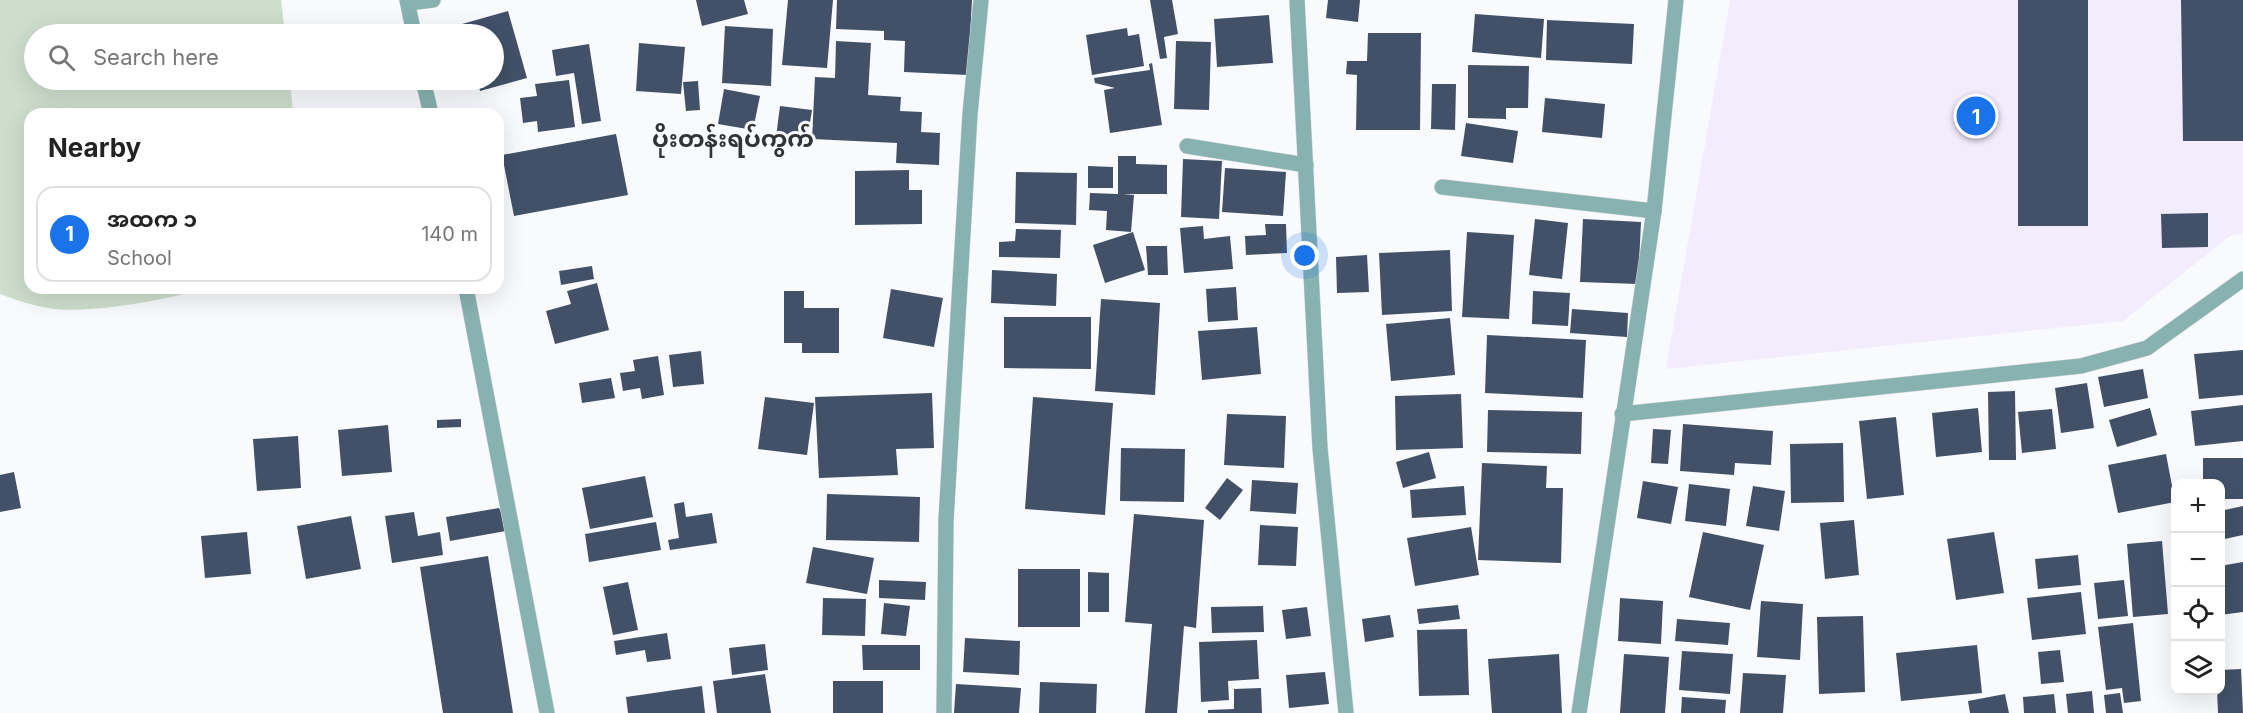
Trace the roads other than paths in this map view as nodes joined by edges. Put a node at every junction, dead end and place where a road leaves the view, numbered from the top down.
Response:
1 (433, 0) edge
2 (981, 0) edge
3 (1297, 0) edge
4 (1676, 0) edge
5 (407, 2) edge
6 (412, 24) edge
7 (425, 90) edge
8 (429, 108) edge
9 (1187, 146) dead end
10 (1306, 165) junction
11 (1442, 187) dead end
12 (1654, 212) junction
13 (2243, 279) edge
14 (467, 294) edge
15 (1622, 414) junction
16 (547, 713) edge
17 (944, 713) edge
18 (1347, 713) edge
19 (1579, 713) edge

1 - 5 street
2 - 17 street
3 - 10 street
4 - 12 street
5 - 6 street
7 - 8 street
9 - 10 street
10 - 18 street
11 - 12 street
12 - 15 street
13 - 15 street
14 - 16 street
15 - 19 street

